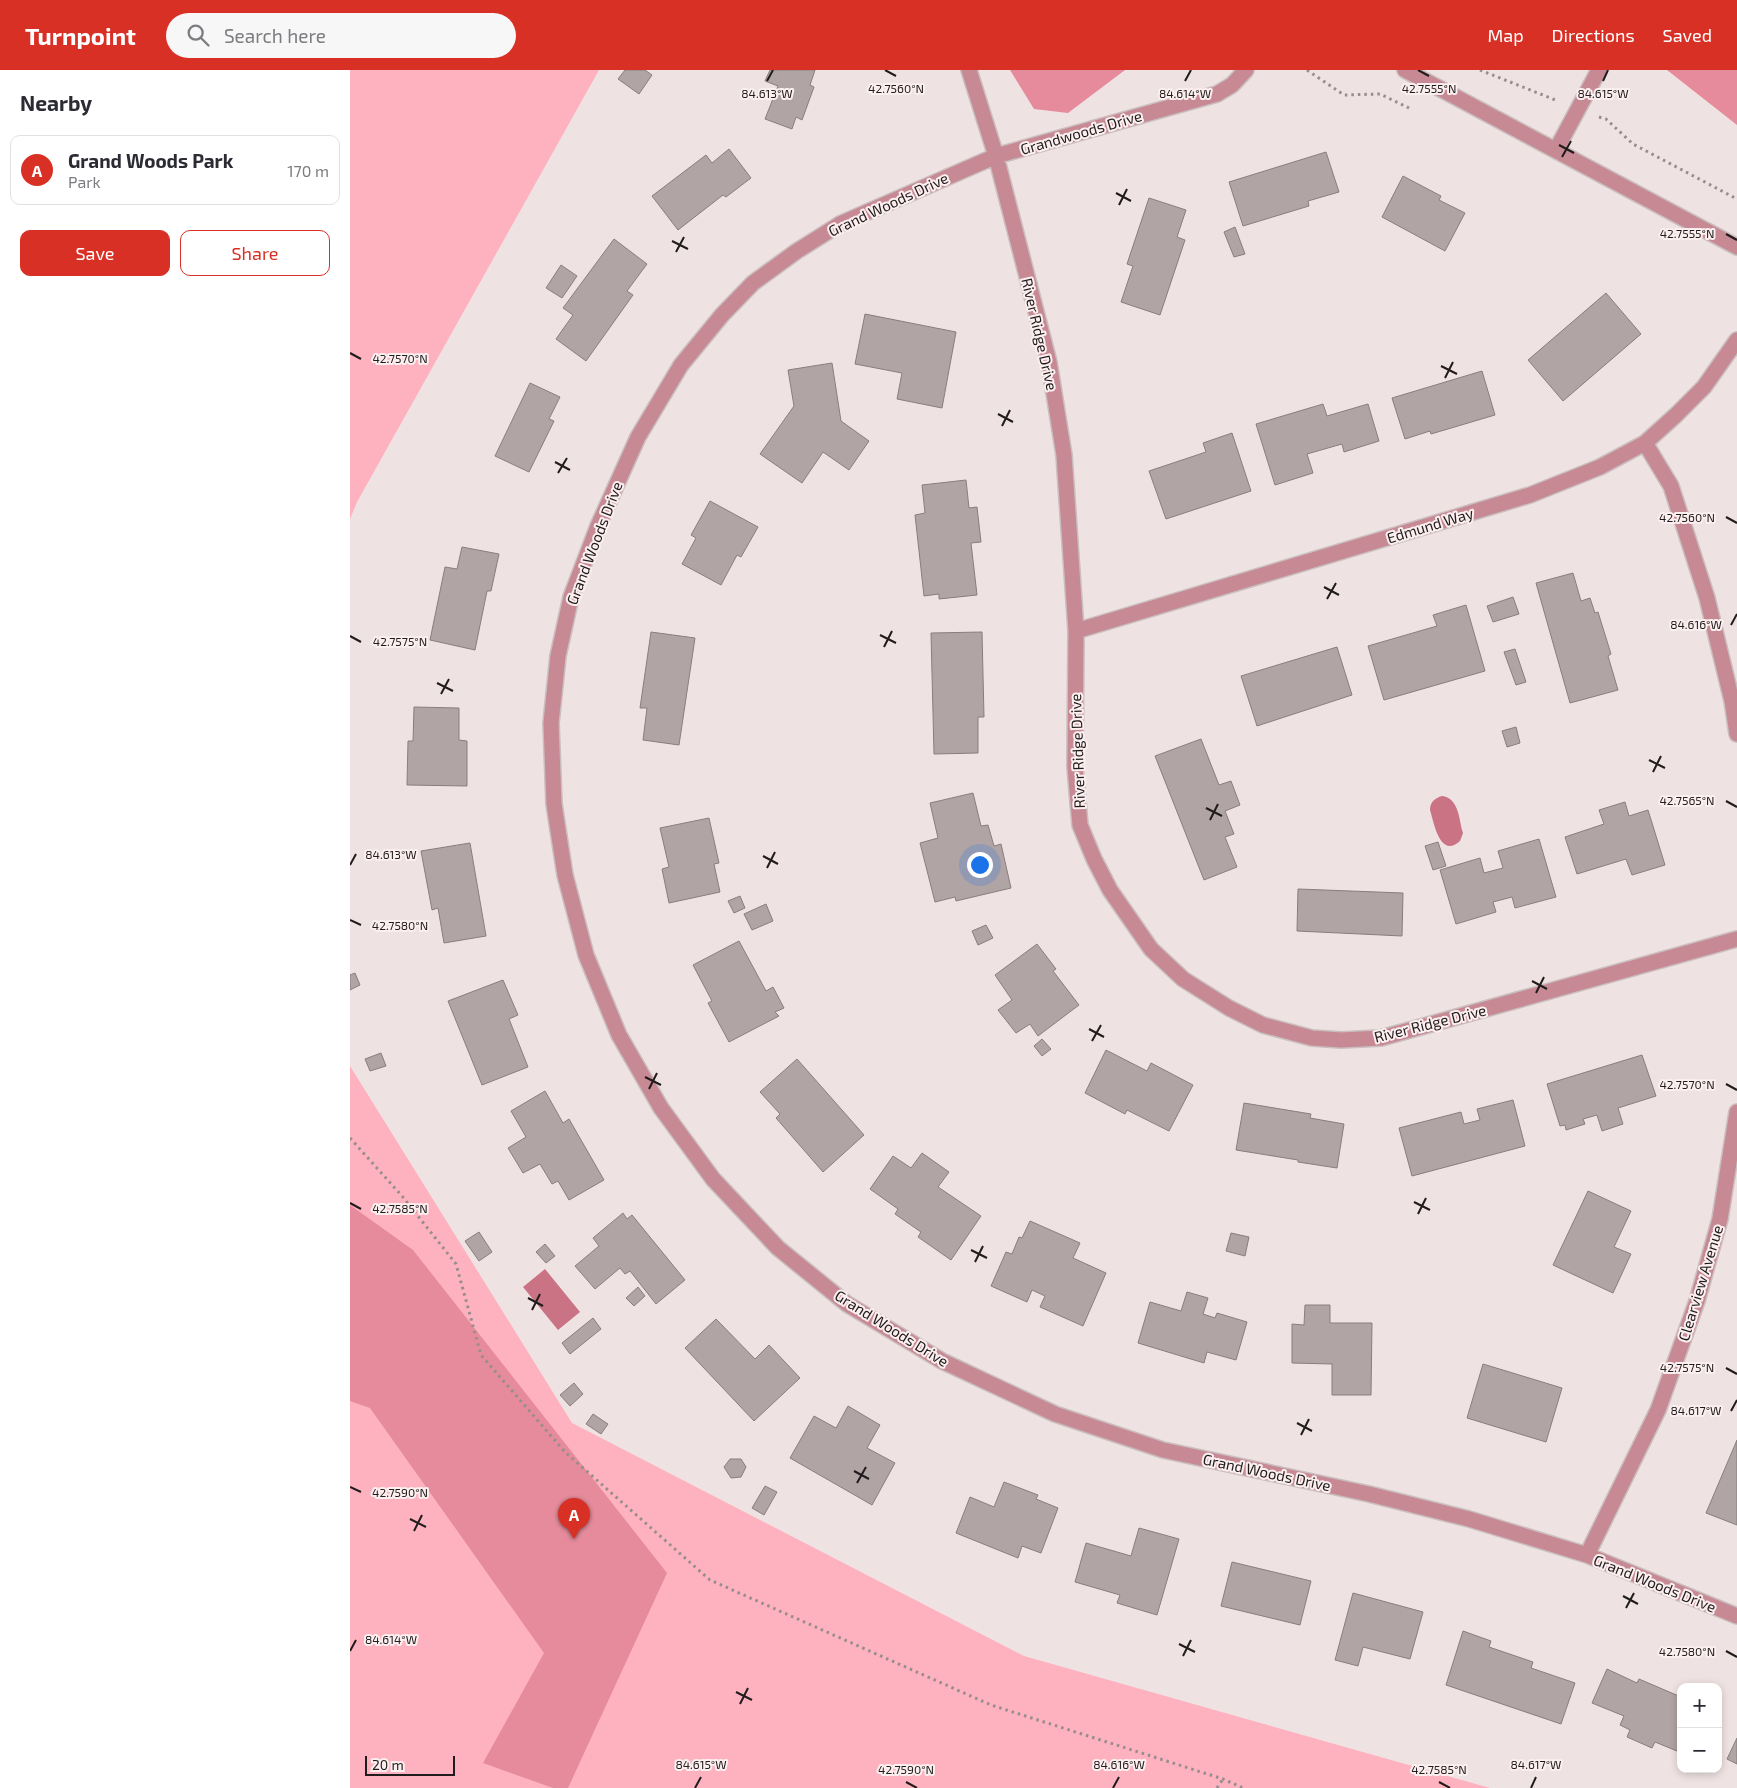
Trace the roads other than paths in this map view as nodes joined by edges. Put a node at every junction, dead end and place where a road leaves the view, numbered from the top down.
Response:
1 (969, 70) edge
2 (1246, 70) edge
3 (1405, 70) edge
4 (1599, 70) edge
5 (1556, 150) junction
6 (996, 156) junction
7 (1737, 247) edge
8 (1737, 340) edge
9 (1645, 443) junction
10 (1076, 631) junction
11 (1737, 734) edge
12 (1737, 938) edge
13 (1737, 1112) edge
14 (1587, 1555) junction
15 (1737, 1616) edge

1 - 6 street, River Ridge Drive
2 - 6 street, Grandwoods Drive
3 - 5 street
4 - 5 street
5 - 7 street
6 - 10 street, River Ridge Drive
6 - 14 street, Grand Woods Drive
8 - 9 street, Edmund Way
9 - 10 street, Edmund Way
9 - 11 street
10 - 12 street, River Ridge Drive
13 - 14 street, Clearview Avenue
14 - 15 street, Grand Woods Drive

